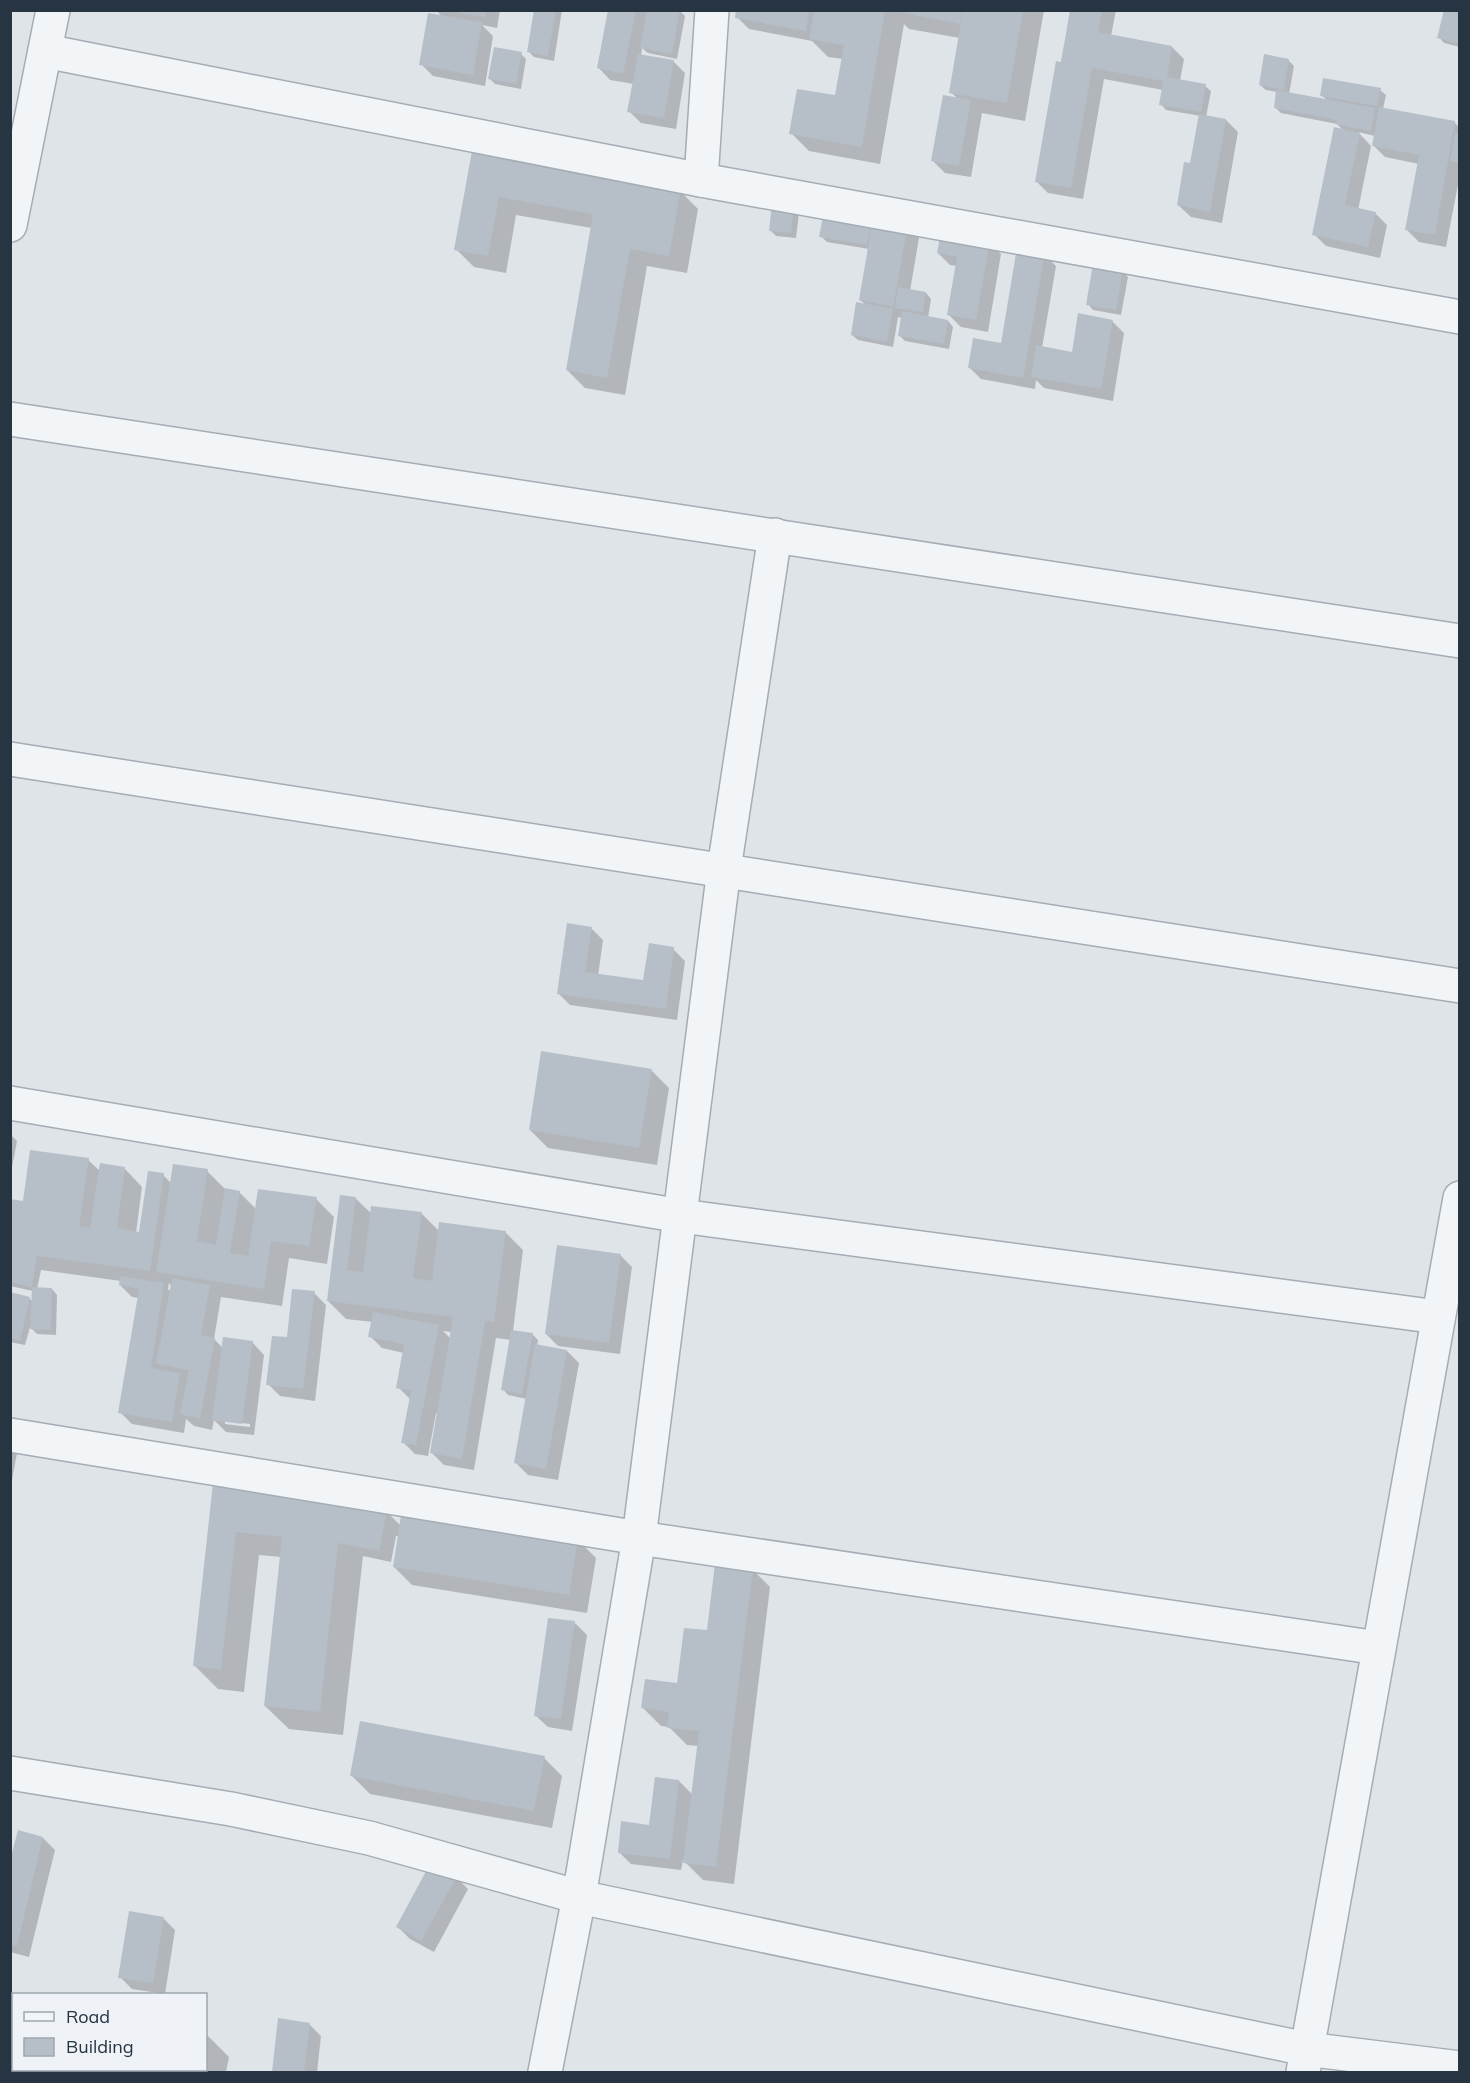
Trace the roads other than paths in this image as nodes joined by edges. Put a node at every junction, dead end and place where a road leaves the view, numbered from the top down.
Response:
1 (52, 10) edge
2 (712, 10) edge
3 (45, 51) junction
4 (701, 180) junction
5 (10, 225) edge
6 (1460, 316) edge
7 (10, 419) edge
8 (775, 535) junction
9 (1460, 641) edge
10 (10, 759) edge
11 (724, 869) junction
12 (1460, 986) edge
13 (10, 1103) edge
14 (1460, 1198) edge
15 (681, 1216) junction
16 (1438, 1317) junction
17 (10, 1435) edge
18 (639, 1538) junction
19 (1378, 1648) junction
20 (10, 1773) edge
21 (579, 1897) junction
22 (1304, 2061) edge
23 (1460, 2068) edge
24 (545, 2073) edge

1 - 3 street
2 - 4 street
3 - 4 street
3 - 5 street
4 - 6 street
7 - 8 street
8 - 9 street
8 - 11 street
10 - 11 street
11 - 12 street
11 - 15 street
13 - 15 street
14 - 16 street
15 - 16 street
15 - 18 street
16 - 19 street
17 - 18 street
18 - 19 street
18 - 21 street
19 - 22 street
20 - 21 street
21 - 22 street
21 - 24 street
22 - 23 street

